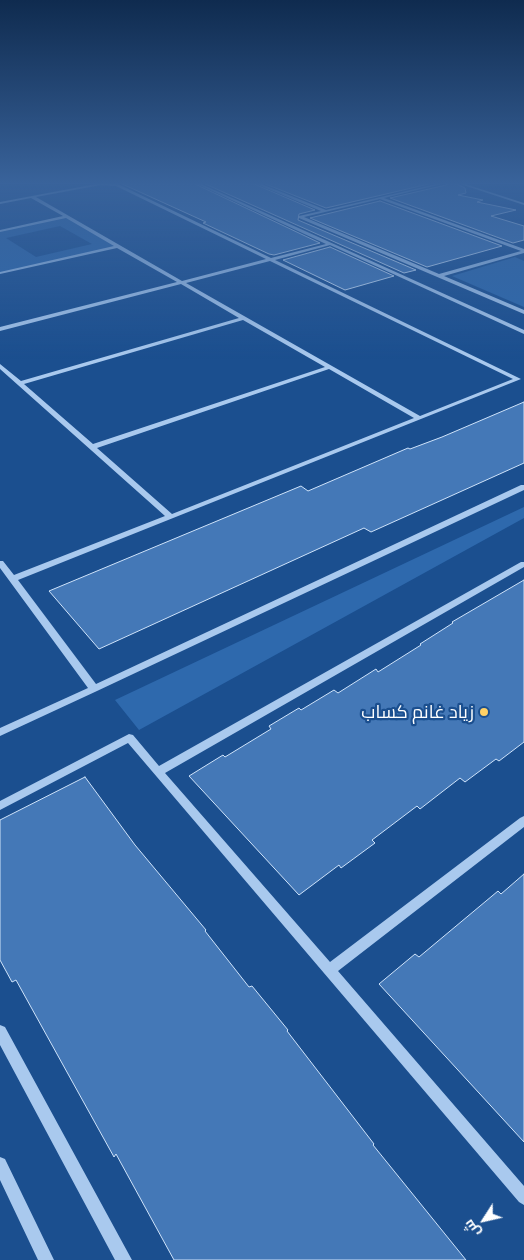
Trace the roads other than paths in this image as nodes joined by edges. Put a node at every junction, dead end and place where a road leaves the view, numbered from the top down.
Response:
1 (110, 242) edge
2 (233, 242) edge
3 (325, 242) edge
4 (358, 242) edge
5 (497, 242) edge
6 (330, 244) junction
7 (118, 246) junction
8 (524, 252) edge
9 (270, 260) junction
10 (0, 273) edge
11 (439, 276) junction
12 (180, 282) junction
13 (524, 312) edge
14 (244, 318) junction
15 (0, 328) edge
16 (524, 332) edge
17 (0, 366) edge
18 (330, 367) junction
19 (521, 381) edge
20 (20, 383) junction
21 (419, 418) junction
22 (92, 447) junction
23 (524, 488) edge
24 (171, 517) junction
25 (0, 563) edge
26 (524, 564) edge
27 (13, 579) junction
28 (94, 689) junction
29 (0, 732) edge
30 (158, 772) junction
31 (0, 806) edge
32 (524, 821) edge
33 (329, 970) junction
34 (0, 1032) edge
35 (0, 1164) edge
36 (524, 1197) edge
37 (46, 1260) edge
38 (124, 1260) edge

1 - 7 street
2 - 9 street
3 - 6 street
4 - 11 street
5 - 8 street
6 - 9 street
6 - 16 street
7 - 10 street
7 - 12 street
8 - 11 street
9 - 12 street
9 - 19 street
11 - 13 street
12 - 14 street
12 - 15 street
14 - 18 street
14 - 20 street
17 - 20 street
18 - 21 street
18 - 22 street
19 - 21 street
20 - 22 street
21 - 24 street
22 - 24 street
23 - 28 street
24 - 27 street
25 - 27 street
26 - 30 street
27 - 28 street
28 - 29 street
30 - 31 street
30 - 33 street
32 - 33 street
33 - 36 street
34 - 38 street
35 - 37 street

